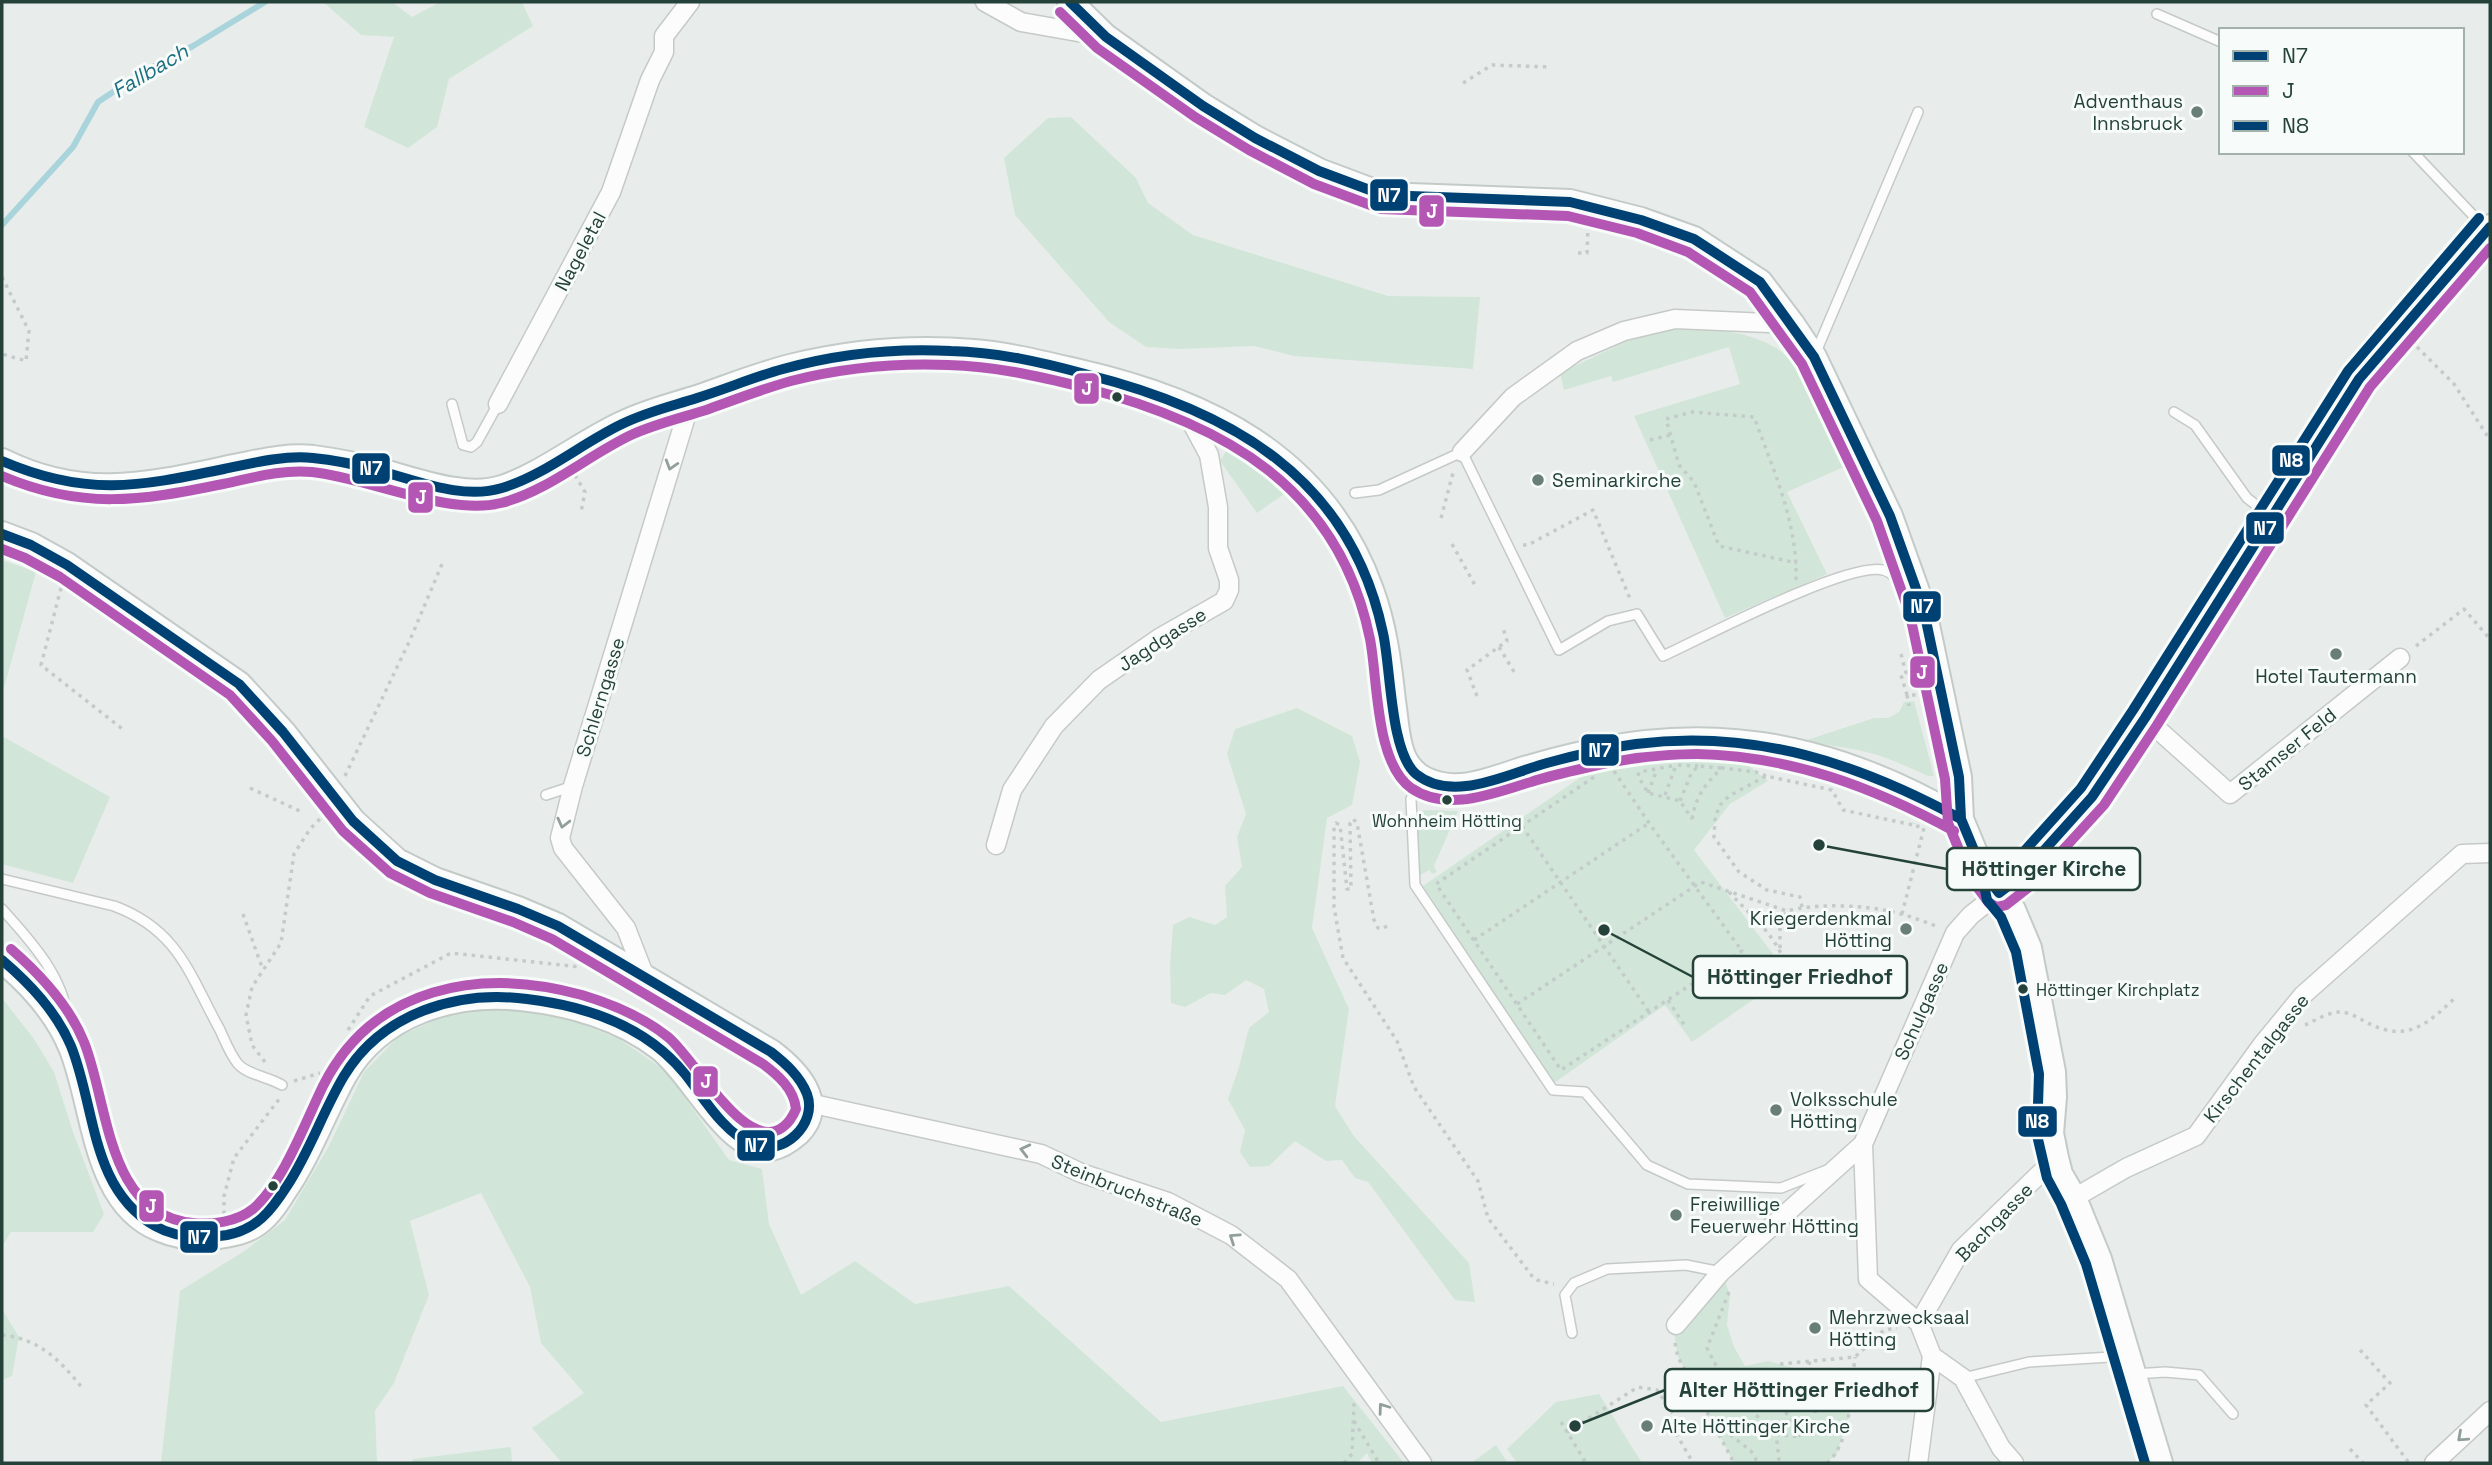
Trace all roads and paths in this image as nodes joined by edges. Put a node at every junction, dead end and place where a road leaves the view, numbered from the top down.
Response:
1 (690, 2) edge
2 (985, 2) edge
3 (1070, 2) edge
4 (2157, 14) dead end
5 (1106, 37) junction
6 (2219, 41) edge
7 (1551, 67) dead end
8 (1462, 83) dead end
9 (1918, 112) dead end
10 (2415, 154) edge
11 (1590, 207) junction
12 (2489, 229) edge
13 (1578, 253) dead end
14 (2, 278) edge
15 (1792, 324) junction
16 (2401, 330) junction
17 (2, 354) edge
18 (1814, 357) junction
19 (691, 400) junction
20 (452, 404) dead end
21 (498, 404) joint
22 (1194, 408) junction
23 (2174, 412) dead end
24 (1670, 435) junction
25 (1650, 440) dead end
26 (2490, 440) edge
27 (1462, 452) junction
28 (2, 461) edge
29 (1355, 493) dead end
30 (2271, 516) junction
31 (1441, 518) dead end
32 (2, 534) edge
33 (1452, 544) dead end
34 (1512, 550) junction
35 (1797, 563) junction
36 (442, 564) dead end
37 (67, 565) junction
38 (1476, 587) dead end
39 (1796, 593) junction
40 (1924, 611) junction
41 (1637, 614) junction
42 (1503, 628) dead end
43 (2490, 639) edge
44 (1499, 647) junction
45 (1901, 654) dead end
46 (2400, 659) joint
47 (1516, 675) dead end
48 (1917, 694) dead end
49 (1907, 695) junction
50 (1477, 696) dead end
51 (1909, 706) dead end
52 (2145, 718) junction
53 (125, 731) dead end
54 (1676, 765) junction
55 (1698, 766) junction
56 (1722, 768) junction
57 (1657, 769) junction
58 (1606, 772) dead end
59 (1598, 773) dead end
60 (1766, 776) junction
61 (1421, 779) junction
62 (573, 786) junction
63 (250, 788) dead end
64 (1648, 793) junction
65 (546, 795) dead end
66 (1665, 795) junction
67 (1922, 796) junction
68 (337, 801) junction
69 (1680, 801) junction
70 (304, 813) dead end
71 (1961, 819) junction
72 (1649, 823) junction
73 (1522, 825) junction
74 (1913, 825) junction
75 (996, 845) dead end
76 (2490, 853) edge
77 (2, 879) edge
78 (1560, 882) junction
79 (1696, 885) junction
80 (1728, 891) junction
81 (1999, 893) junction
82 (1802, 907) junction
83 (2, 909) edge
84 (1787, 911) junction
85 (243, 914) dead end
86 (1902, 914) junction
87 (1753, 916) junction
88 (1780, 922) junction
89 (1387, 926) dead end
90 (1955, 933) junction
91 (1474, 940) junction
92 (1604, 946) junction
93 (1780, 949) junction
94 (1742, 951) junction
95 (2, 960) edge
96 (1784, 961) dead end
97 (263, 970) junction
98 (645, 977) junction
99 (1762, 980) dead end
100 (2455, 998) dead end
101 (1668, 1000) junction
102 (1517, 1004) junction
103 (1649, 1012) junction
104 (1686, 1028) dead end
105 (2294, 1030) dead end
106 (66, 1035) junction
107 (322, 1072) dead end
108 (282, 1085) junction
109 (809, 1102) junction
110 (1863, 1144) junction
111 (2056, 1157) junction
112 (1842, 1164) junction
113 (2074, 1198) junction
114 (232, 1214) dead end
115 (224, 1216) junction
116 (214, 1217) dead end
117 (1721, 1272) junction
118 (1574, 1283) junction
119 (1919, 1323) junction
120 (1676, 1325) joint
121 (1572, 1333) dead end
122 (2, 1335) edge
123 (2360, 1350) dead end
124 (1931, 1356) junction
125 (1854, 1357) junction
126 (1810, 1361) junction
127 (1780, 1364) dead end
128 (2130, 1365) junction
129 (1355, 1369) junction
130 (1963, 1378) junction
131 (83, 1389) dead end
132 (2490, 1412) edge
133 (2233, 1414) dead end
134 (1353, 1419) junction
135 (1561, 1422) dead end
136 (1715, 1423) junction
137 (1567, 1432) junction
138 (1776, 1434) junction
139 (2350, 1449) dead end
140 (1344, 1463) edge
141 (1379, 1463) edge
142 (1423, 1463) edge
143 (1586, 1463) edge
144 (1693, 1463) edge
145 (1734, 1463) edge
146 (1758, 1463) edge
147 (1774, 1463) edge
148 (1827, 1463) edge
149 (1917, 1463) edge
150 (2014, 1463) edge
151 (2160, 1463) edge
152 (2363, 1463) edge
153 (2409, 1463) edge
154 (2434, 1463) edge

1 - 21 street, Nageletal
2 - 5 street
3 - 5 street
4 - 6 lane
5 - 11 street
7 - 8 path
9 - 18 lane
10 - 12 lane
11 - 13 path
11 - 15 street
12 - 16 street
14 - 17 path
15 - 18 street
15 - 27 street
16 - 26 path
16 - 30 street
18 - 40 street
19 - 22 street
19 - 28 street
19 -> 62 street, Schlerngasse
20 - 21 lane, Nageletal
22 - 61 street
22 - 75 street, Jagdgasse
23 - 30 lane
24 - 25 path
24 - 35 path
24 - 35 path
27 - 29 lane
27 - 31 path
27 - 34 lane
30 - 52 street
32 - 37 street
33 - 38 path
34 - 41 lane
34 - 41 path
35 - 39 path
36 - 68 path
37 - 53 path
37 - 68 street
39 - 40 lane
39 - 41 lane
40 - 71 street
42 - 44 path
43 - 46 path
44 - 47 path
44 - 50 path
45 - 49 path
46 - 52 street, Stamser Feld
48 - 49 path
49 - 51 path
52 - 81 street
54 - 55 path
54 - 57 path
54 - 66 path
55 - 56 path
55 - 69 path
56 - 60 path
56 - 69 path
57 - 64 path
57 - 64 path
58 - 72 path
59 - 73 path
60 - 74 path
60 - 82 path
61 - 67 street
61 - 112 lane
62 - 65 lane
62 -> 98 street, Schlerngasse
63 - 70 path
64 - 66 path
66 - 69 path
67 - 71 street
67 - 74 path
68 - 97 path
68 - 98 street
71 - 81 street
72 - 78 path
72 - 79 path
73 - 78 path
73 - 91 path
74 - 86 path
76 - 113 street, Kirschentalgasse
77 - 108 lane
78 - 91 path
78 - 92 path
79 - 80 path
79 - 92 path
79 - 94 path
80 - 84 path
80 - 87 path
81 - 90 street, Schulgasse
81 - 111 street
82 - 84 path
82 - 86 path
83 - 106 lane
84 - 88 path
85 - 97 path
86 - 90 path
87 - 88 path
87 - 93 path
88 - 93 path
89 - 118 path
90 - 110 street, Schulgasse
91 - 102 path
92 - 102 path
92 - 103 path
93 - 96 path
94 - 99 path
94 - 101 path
95 - 106 street
97 - 108 path
98 - 109 street
100 - 105 path
101 - 103 path
101 - 104 path
102 - 103 path
106 - 109 street
107 - 108 path
108 - 115 path
129 -> 109 street, Steinbruchstraße
110 - 112 street, Schulgasse
110 - 119 street, Schulgasse
111 - 113 street
111 - 119 street, Bachgasse
112 - 117 street, Schulgasse
113 - 128 street
114 - 115 path
115 - 116 path
117 - 118 lane
117 - 120 street, Schulgasse
117 - 138 path
118 - 121 lane
119 - 124 street
119 - 125 path
120 - 136 path
122 - 131 path
123 - 153 path
124 - 130 street
124 - 149 street
125 - 126 path
125 - 148 path
126 - 127 path
126 - 138 path
128 - 130 lane
128 - 133 lane
128 - 151 street
129 - 134 path
142 -> 129 street, Steinbruchstraße
130 - 150 street
132 -> 154 street
134 - 140 path
134 - 141 path
135 - 137 path
136 - 145 path
136 - 146 path
137 - 143 path
137 - 144 path
138 - 147 path
139 - 152 path

